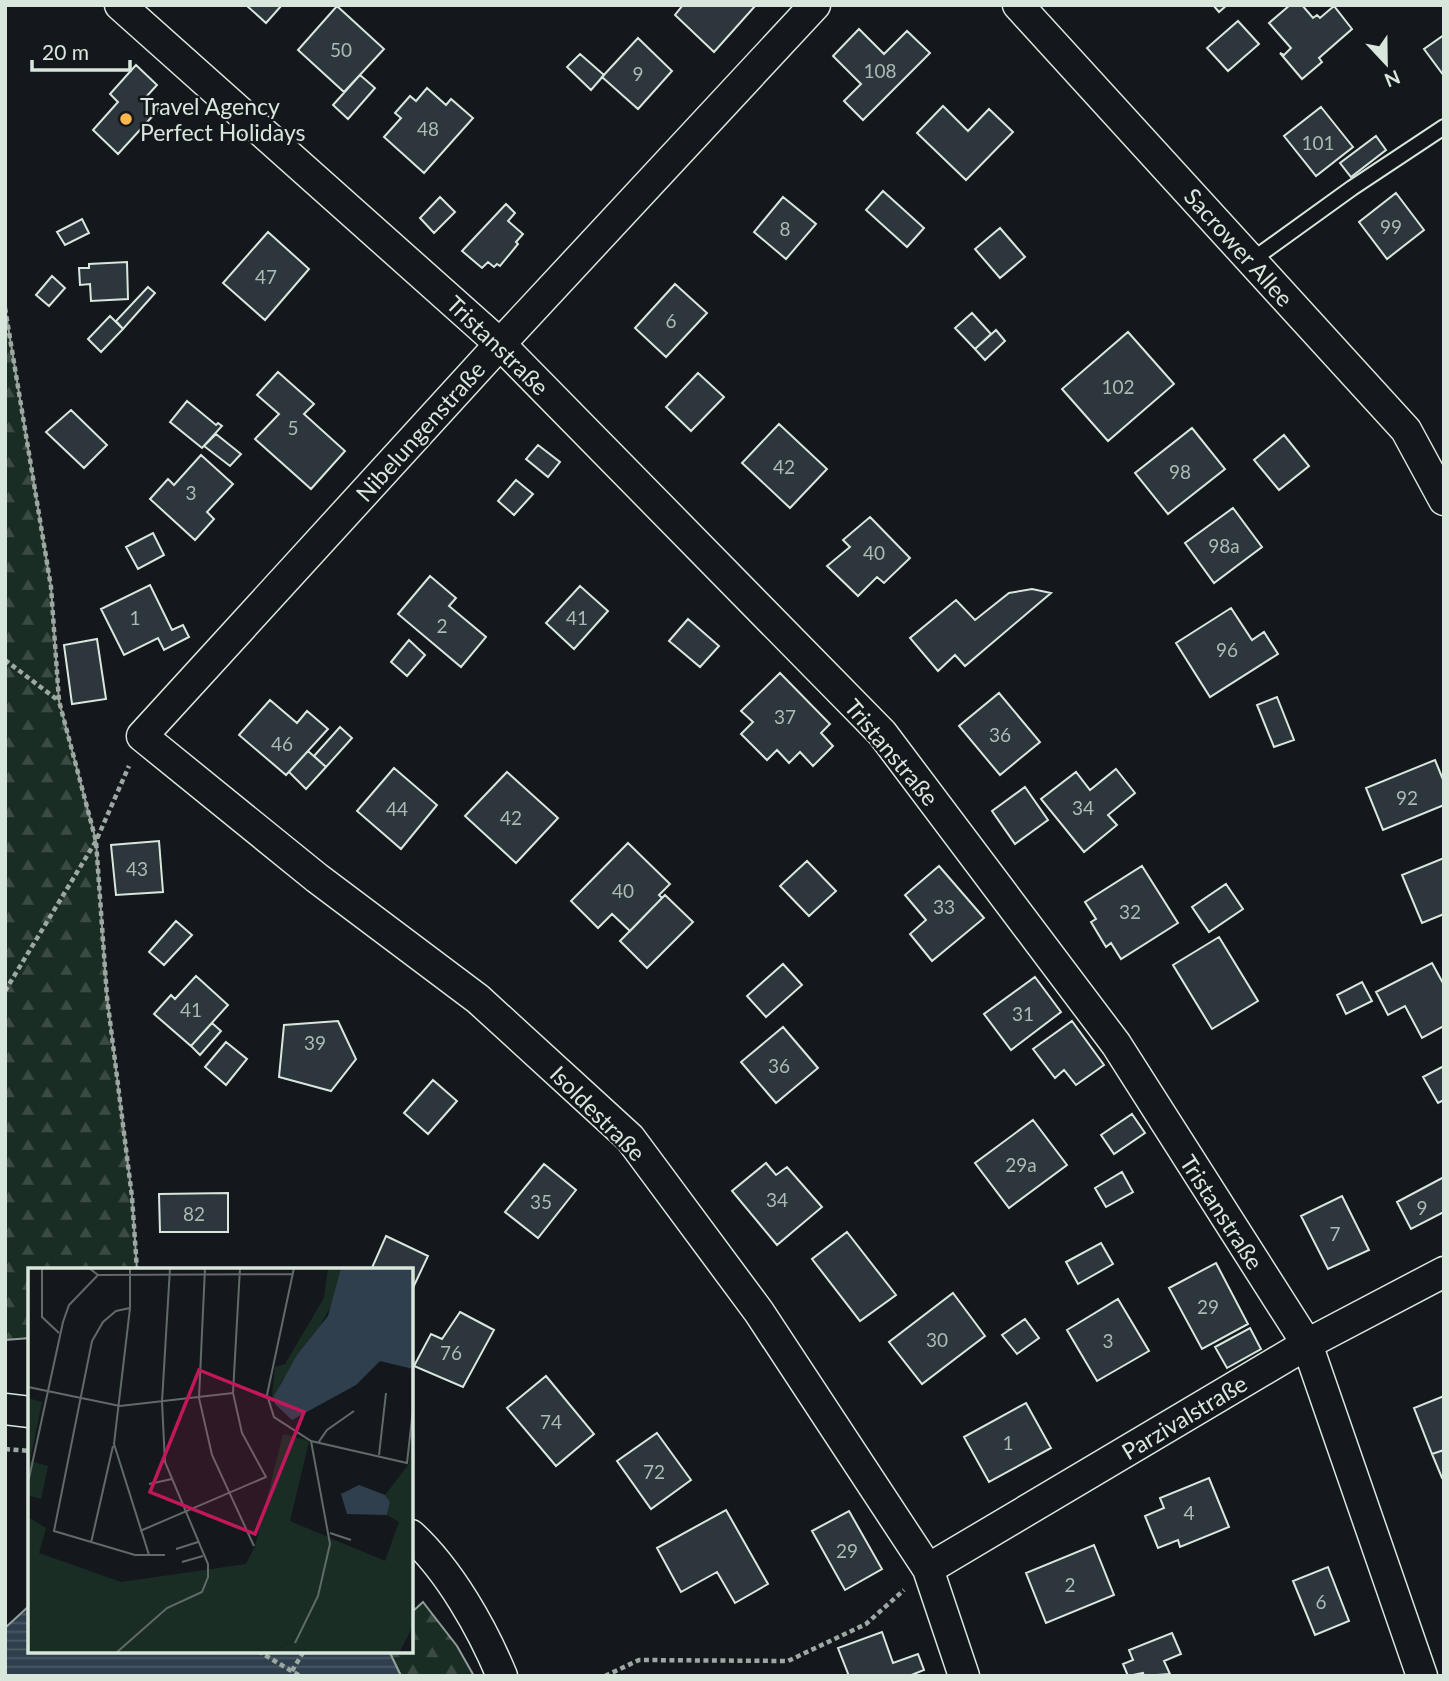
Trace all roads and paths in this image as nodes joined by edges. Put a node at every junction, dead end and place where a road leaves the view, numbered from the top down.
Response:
1 (120, 5) edge
2 (815, 5) edge
3 (1018, 5) edge
4 (1444, 127) edge
5 (1252, 260) junction
6 (5, 308) edge
7 (500, 344) junction
8 (1444, 500) edge
9 (5, 660) edge
10 (59, 701) junction
11 (142, 736) junction
12 (96, 841) junction
13 (5, 991) edge
14 (137, 1268) edge
15 (1444, 1272) edge
16 (1307, 1344) junction
17 (5, 1409) edge
18 (28, 1412) edge
19 (5, 1449) edge
20 (28, 1451) edge
21 (413, 1537) edge
22 (928, 1569) junction
23 (261, 1653) edge
24 (303, 1653) edge
25 (292, 1671) junction
26 (300, 1676) edge
27 (502, 1676) edge
28 (606, 1676) edge
29 (964, 1676) edge
30 (1422, 1676) edge

1 - 7 street, Tristanstraße
2 - 7 street, Nibelungenstraße
3 - 5 street, Sacrower Allee
4 - 5 lane
5 - 8 street, Sacrower Allee
6 - 10 path
7 - 11 street, Nibelungenstraße
7 - 16 street, Tristanstraße
9 - 10 path
10 - 12 path
11 - 12 path
11 - 22 street, Isoldestraße
12 - 13 path
12 - 14 path
15 - 16 street, Parzivalstraße
16 - 22 street, Parzivalstraße
16 - 30 street, Tristanstraße
17 - 18 street
19 - 20 path
21 - 27 street
22 - 28 path
22 - 29 street, Isoldestraße
23 - 25 path
24 - 25 path
25 - 26 path

